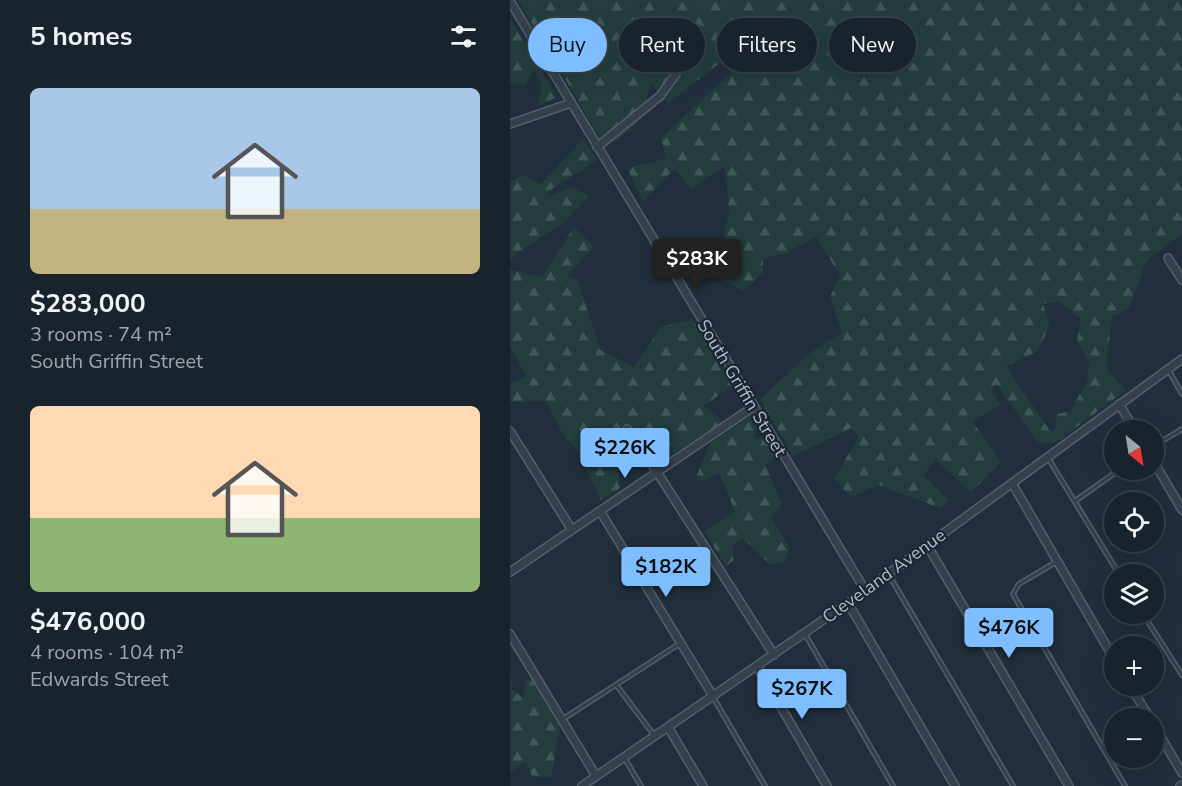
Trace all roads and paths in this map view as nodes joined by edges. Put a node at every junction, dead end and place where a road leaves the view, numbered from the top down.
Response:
1 (510, 1) edge
2 (676, 74) dead end
3 (571, 103) junction
4 (510, 124) edge
5 (597, 147) junction
6 (1168, 258) dead end
7 (1182, 280) edge
8 (1182, 359) edge
9 (1168, 370) junction
10 (1182, 394) edge
11 (1119, 404) junction
12 (753, 406) junction
13 (1129, 420) edge
14 (627, 429) dead end
15 (1182, 429) edge
16 (510, 431) edge
17 (1164, 440) edge
18 (1048, 458) junction
19 (657, 472) junction
20 (1164, 479) edge
21 (1105, 480) edge
22 (1012, 483) junction
23 (1075, 501) junction
24 (1182, 510) edge
25 (600, 511) junction
26 (572, 530) junction
27 (927, 545) junction
28 (1057, 561) junction
29 (1113, 564) edge
30 (510, 572) edge
31 (888, 573) junction
32 (865, 590) junction
33 (848, 603) junction
34 (1149, 624) edge
35 (510, 634) edge
36 (805, 634) junction
37 (1104, 642) edge
38 (680, 644) junction
39 (774, 655) junction
40 (757, 666) junction
41 (1182, 675) edge
42 (617, 686) junction
43 (713, 696) junction
44 (562, 720) junction
45 (668, 727) junction
46 (654, 736) junction
47 (1164, 742) edge
48 (624, 757) junction
49 (1182, 773) edge
50 (596, 776) junction
51 (582, 786) edge
52 (641, 786) edge
53 (703, 786) edge
54 (765, 786) edge
55 (827, 786) edge
56 (893, 786) edge
57 (955, 786) edge
58 (1013, 786) edge
59 (1069, 786) edge
60 (1125, 786) edge

1 - 3 street, South Griffin Street
2 - 5 street
3 - 4 street
3 - 5 street, South Griffin Street
5 - 12 street, South Griffin Street
6 - 7 street
8 - 9 street, Cleveland Avenue
9 - 10 lane
9 - 11 street, Cleveland Avenue
11 - 13 street
11 - 18 street, Cleveland Avenue
12 - 19 street
12 - 32 street, South Griffin Street
14 - 19 street
15 - 17 lane
16 - 26 street
18 - 22 street, Cleveland Avenue
18 - 23 lane
19 - 25 street
19 - 39 street
20 - 24 street
21 - 23 lane
22 - 27 street, Cleveland Avenue
22 - 28 street
23 - 29 lane
25 - 26 street
25 - 38 street
26 - 30 street
27 - 31 street, Cleveland Avenue
27 - 59 street
28 - 37 street
28 - 60 lane
31 - 32 street, Cleveland Avenue
31 - 58 lane
32 - 33 street, Cleveland Avenue
33 - 36 street, Cleveland Avenue
33 - 57 street
34 - 41 lane
35 - 44 street
36 - 39 street, Cleveland Avenue
36 - 56 lane
38 - 42 lane
38 - 43 street
39 - 40 street, Cleveland Avenue
40 - 43 street, Cleveland Avenue
40 - 55 street
42 - 44 lane
42 - 46 lane
43 - 45 street, Cleveland Avenue
43 - 54 lane
44 - 50 street
45 - 46 street, Cleveland Avenue
45 - 53 street
46 - 48 street, Cleveland Avenue
47 - 49 street
48 - 50 street, Cleveland Avenue
48 - 52 lane
50 - 51 street, Cleveland Avenue

